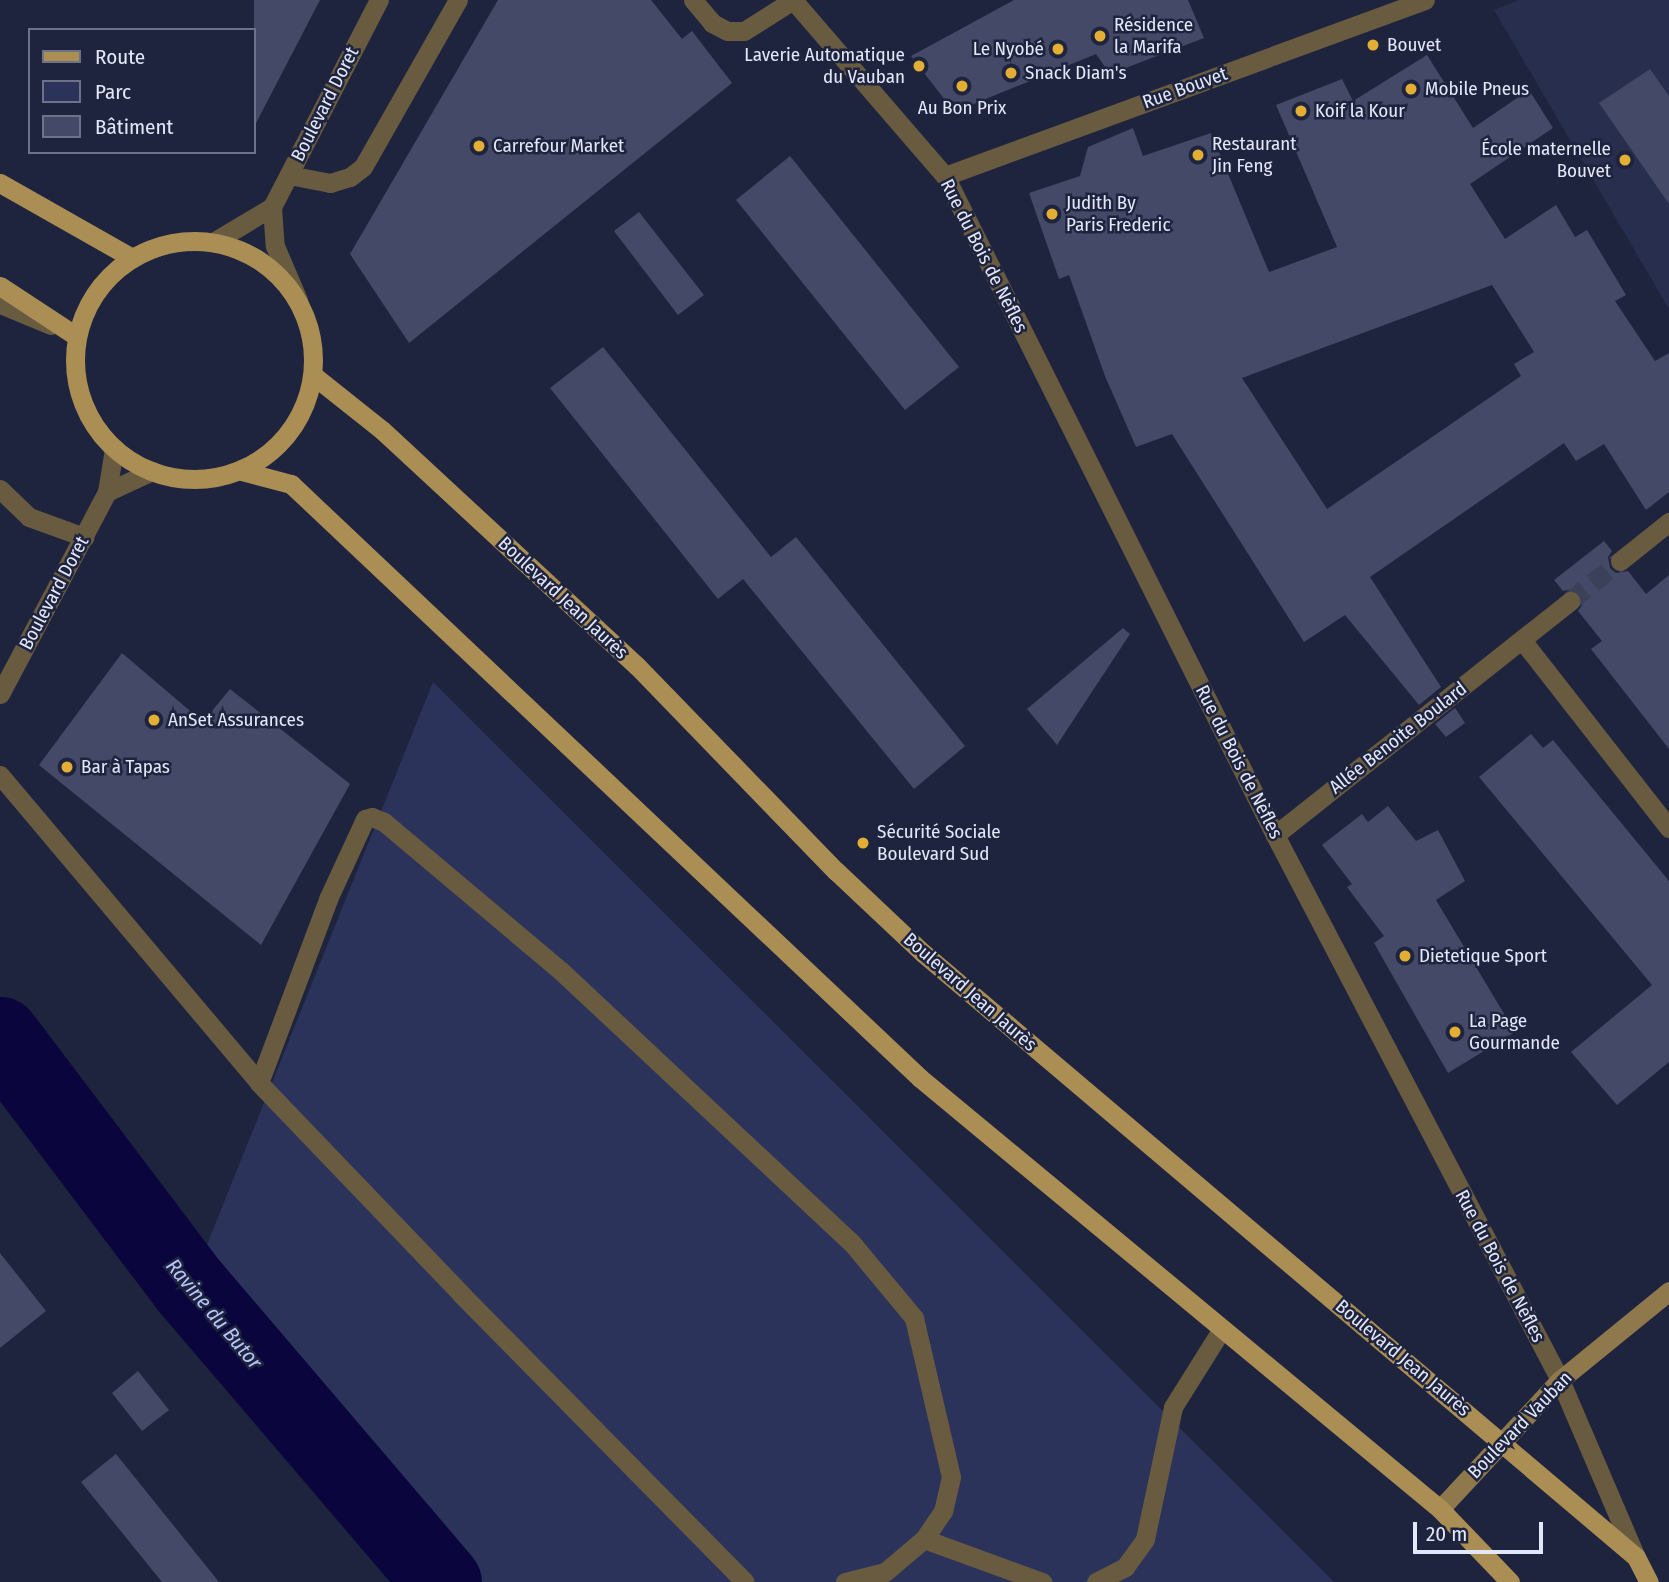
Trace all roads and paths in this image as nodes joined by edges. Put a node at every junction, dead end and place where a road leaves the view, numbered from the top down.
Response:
1 (379, 0) edge
2 (458, 0) edge
3 (693, 0) edge
4 (793, 0) edge
5 (1425, 0) edge
6 (289, 175) junction
7 (945, 176) junction
8 (0, 183) edge
9 (272, 207) junction
10 (215, 241) junction
11 (130, 257) junction
12 (0, 286) edge
13 (299, 300) junction
14 (0, 304) edge
15 (76, 336) junction
16 (314, 376) junction
17 (114, 449) junction
18 (152, 471) junction
19 (242, 471) junction
20 (0, 489) edge
21 (107, 492) junction
22 (1669, 522) edge
23 (84, 537) junction
24 (1620, 561) tunnel mouth
25 (1570, 601) tunnel mouth
26 (1522, 640) junction
27 (0, 695) edge
28 (0, 775) edge
29 (1669, 828) edge
30 (1275, 835) junction
31 (259, 1083) junction
32 (1669, 1292) edge
33 (1222, 1329) junction
34 (1560, 1380) junction
35 (1502, 1442) junction
36 (1440, 1509) junction
37 (924, 1539) junction
38 (1636, 1557) junction
39 (745, 1582) edge
40 (845, 1582) edge
41 (1042, 1582) edge
42 (1096, 1582) edge
43 (1510, 1582) edge
44 (1650, 1582) edge

1 - 6 street, Boulevard Doret
2 - 6 street
3 - 4 street
4 - 7 street, Rue du Bois de Nèfles
5 - 7 street, Rue Bouvet
6 - 9 street, Boulevard Doret
7 - 30 street, Rue du Bois de Nèfles
8 - 11 main road
9 - 10 street
9 - 13 street
10 - 11 main road
10 - 13 main road
11 - 15 main road
12 - 15 main road
13 - 16 main road
14 - 15 street
15 - 17 main road
16 - 19 main road
16 - 35 main road, Boulevard Jean Jaurès
17 - 18 main road
17 - 21 street, Boulevard Doret
18 - 19 main road
18 - 21 street
19 - 33 main road
20 - 23 street
21 - 23 street, Boulevard Doret
22 - 24 street
23 - 27 street, Boulevard Doret
25 - 26 street, Allée Benoite Boulard
26 - 29 street
26 - 30 street, Allée Benoite Boulard
28 - 31 street
30 - 34 street, Rue du Bois de Nèfles
31 - 37 street
31 - 39 street
32 - 34 main road, Boulevard Vauban
33 - 36 main road
33 - 42 street
34 - 35 main road, Boulevard Vauban
34 - 38 street, Rue du Bois de Nèfles
35 - 36 main road, Boulevard Vauban
35 - 38 main road, Boulevard Jean Jaurès
36 - 43 main road
37 - 40 street
37 - 41 street
38 - 44 main road, Boulevard Jean Jaurès

